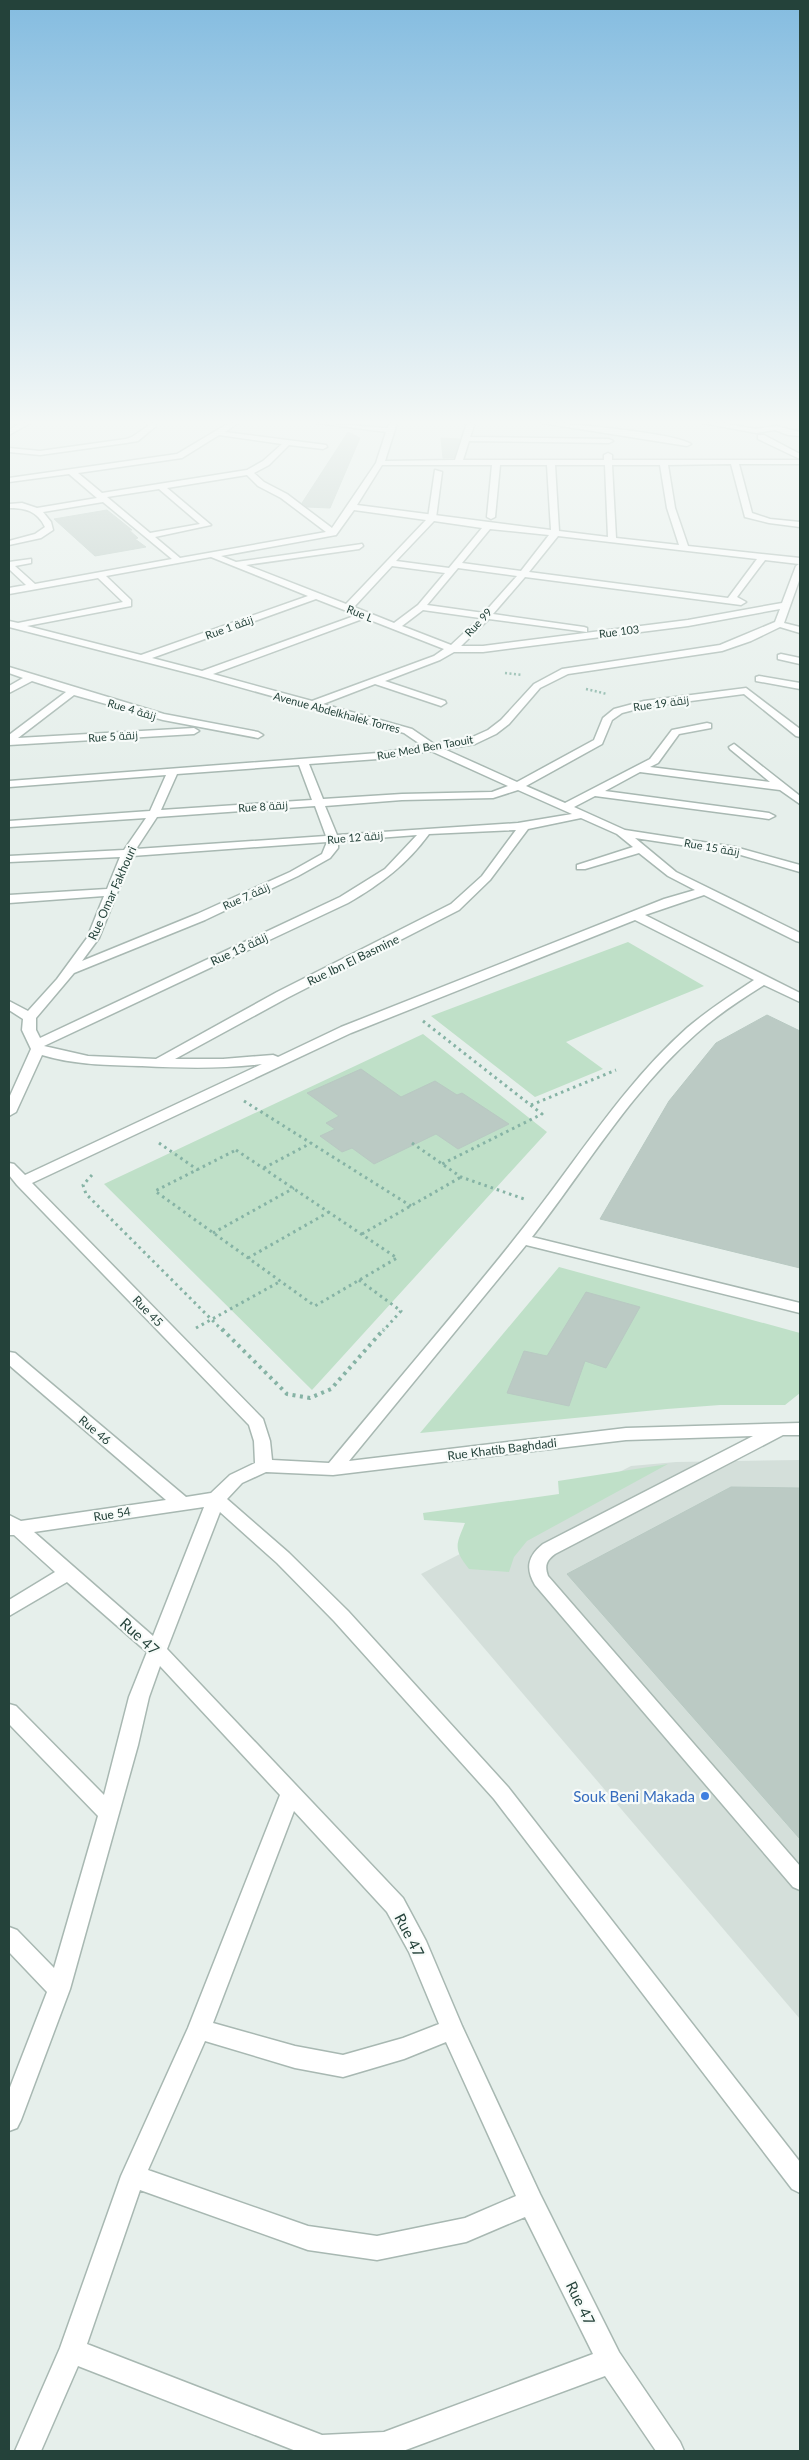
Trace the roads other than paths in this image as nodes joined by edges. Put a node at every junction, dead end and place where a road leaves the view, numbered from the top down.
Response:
1 (31, 538) edge
2 (150, 538) edge
3 (306, 538) edge
4 (414, 538) edge
5 (479, 538) edge
6 (552, 538) edge
7 (586, 538) edge
8 (612, 538) edge
9 (681, 538) edge
10 (612, 541) junction
11 (9, 543) edge
12 (359, 546) dead end
13 (685, 549) junction
14 (212, 555) junction
15 (762, 558) junction
16 (180, 560) junction
17 (28, 561) dead end
18 (800, 561) edge
19 (390, 563) junction
20 (236, 564) junction
21 (9, 565) edge
22 (800, 566) edge
23 (455, 568) junction
24 (522, 573) junction
25 (100, 575) junction
26 (33, 587) junction
27 (9, 591) edge
28 (315, 596) junction
29 (800, 596) edge
30 (737, 602) junction
31 (786, 602) junction
32 (420, 607) junction
33 (772, 607) junction
34 (348, 608) junction
35 (365, 614) junction
36 (484, 617) junction
37 (12, 624) edge
38 (778, 624) junction
39 (395, 627) junction
40 (800, 630) edge
41 (605, 632) junction
42 (452, 650) junction
43 (781, 657) dead end
44 (142, 658) junction
45 (800, 661) edge
46 (9, 670) edge
47 (203, 674) junction
48 (29, 679) junction
49 (759, 679) dead end
50 (376, 681) junction
51 (800, 686) edge
52 (9, 690) edge
53 (72, 692) junction
54 (441, 703) dead end
55 (310, 705) junction
56 (707, 726) dead end
57 (216, 730) junction
58 (800, 734) edge
59 (258, 735) dead end
60 (9, 741) edge
61 (432, 748) junction
62 (734, 748) dead end
63 (303, 762) junction
64 (639, 769) junction
65 (172, 773) junction
66 (9, 784) edge
67 (516, 787) junction
68 (783, 787) junction
69 (594, 793) junction
70 (800, 801) edge
71 (319, 802) junction
72 (564, 808) junction
73 (154, 814) junction
74 (582, 815) junction
75 (768, 816) dead end
76 (9, 824) edge
77 (523, 828) junction
78 (426, 831) junction
79 (621, 832) junction
80 (333, 839) junction
81 (643, 848) junction
82 (126, 854) junction
83 (9, 859) edge
84 (581, 867) dead end
85 (800, 869) edge
86 (704, 891) junction
87 (112, 892) junction
88 (9, 899) edge
89 (635, 915) junction
90 (800, 938) edge
91 (70, 970) junction
92 (763, 980) junction
93 (800, 998) edge
94 (9, 1005) edge
95 (30, 1018) junction
96 (37, 1047) junction
97 (289, 1056) junction
98 (158, 1063) junction
99 (9, 1112) edge
100 (9, 1167) edge
101 (22, 1182) junction
102 (522, 1239) junction
103 (800, 1308) edge
104 (9, 1356) edge
105 (791, 1428) edge
106 (264, 1466) junction
107 (333, 1469) junction
108 (216, 1499) junction
109 (181, 1503) junction
110 (12, 1527) edge
111 (67, 1573) junction
112 (9, 1609) edge
113 (156, 1649) junction
114 (9, 1712) edge
115 (291, 1792) junction
116 (107, 1812) junction
117 (800, 1882) edge
118 (9, 1937) edge
119 (58, 1989) junction
120 (199, 2029) junction
121 (452, 2029) junction
122 (9, 2120) edge
123 (133, 2176) junction
124 (800, 2181) edge
125 (530, 2202) junction
126 (72, 2351) junction
127 (610, 2361) junction
128 (28, 2451) edge
129 (671, 2451) edge

1 - 11 street
2 - 16 street
3 - 14 street
4 - 19 street
5 - 23 street
6 - 24 street, Rue 99
7 - 10 street
8 - 10 street
9 - 13 street
10 - 13 street
12 - 20 street
13 - 15 street
14 - 16 street
14 - 20 street, Rue L
15 - 18 street
15 - 30 street
16 - 25 street
17 - 21 street
19 - 23 street
19 - 34 street
20 - 28 street, Rue L
21 - 26 street
22 - 31 street
23 - 24 street
23 - 32 street
24 - 30 street
24 - 36 street, Rue 99
25 - 26 street
25 - 37 street
26 - 27 street
28 - 34 street, Rue L
28 - 44 street, Rue 1 زنقة
29 - 31 street, Rue 103
30 - 33 street
31 - 33 street, Rue 103
31 - 38 street
32 - 36 street
32 - 39 street
33 - 41 street, Rue 103
34 - 35 street, Rue L
35 - 39 street, Rue L
35 - 47 street
36 - 41 street
36 - 42 street, Rue 99
37 - 44 street, Avenue Abdelkhalek Torres
38 - 40 street
38 - 61 street, Rue Med Ben Taouit
39 - 42 street, Rue L
41 - 42 street, Rue 103
42 - 50 street
43 - 45 street
44 - 47 street, Avenue Abdelkhalek Torres
46 - 48 street, Rue 4 زنقة
47 - 55 street, Avenue Abdelkhalek Torres
48 - 52 street
48 - 53 street, Rue 4 زنقة
49 - 51 street
50 - 54 street
50 - 55 street
53 - 57 street, Rue 4 زنقة
53 - 60 street
55 - 61 street, Avenue Abdelkhalek Torres
56 - 64 street
57 - 59 street, Rue 4 زنقة
57 - 60 street, Rue 5 زنقة
58 - 67 street, Rue 19 زنقة
61 - 63 street, Rue Med Ben Taouit
61 - 67 street, Avenue Abdelkhalek Torres
62 - 68 street
63 - 65 street, Rue Med Ben Taouit
63 - 71 street
64 - 68 street
64 - 69 street
65 - 66 street, Rue Med Ben Taouit
65 - 73 street, Rue Omar Fakhouri
67 - 71 street, Rue 8 زنقة
67 - 72 street, Avenue Abdelkhalek Torres
68 - 70 street
69 - 72 street
69 - 75 street
71 - 73 street, Rue 8 زنقة
71 - 80 street
72 - 74 street, Avenue Abdelkhalek Torres
73 - 76 street, Rue 8 زنقة
73 - 82 street, Rue Omar Fakhouri
74 - 77 street, Rue 12 زنقة
74 - 79 street, Avenue Abdelkhalek Torres
77 - 78 street, Rue 12 زنقة
77 - 98 street, Rue Ibn El Basmine
78 - 80 street, Rue 12 زنقة
78 - 96 street, Rue 13 زنقة
79 - 81 street, Avenue Abdelkhalek Torres
79 - 85 street, Rue 15 زنقة
80 - 82 street, Rue 12 زنقة
80 - 91 street, Rue 7 زنقة
81 - 84 street
81 - 86 street, Avenue Abdelkhalek Torres
82 - 83 street, Rue 12 زنقة
82 - 87 street, Rue Omar Fakhouri
86 - 89 street
86 - 90 street, Avenue Abdelkhalek Torres
87 - 88 street
87 - 91 street, Rue Omar Fakhouri
89 - 92 street
89 - 97 street
91 - 95 street, Rue Omar Fakhouri
92 - 93 street
92 - 102 street
94 - 95 street
95 - 96 street
96 - 98 street
96 - 99 street
97 - 98 street
97 - 101 street
100 - 101 street, Rue 45
101 - 106 street, Rue 45
102 - 103 street
102 - 107 street
104 - 109 street, Rue 46
105 - 107 street, Rue Khatib Baghdadi
105 - 117 street
106 - 107 street, Rue Khatib Baghdadi
106 - 108 street, Rue Khatib Baghdadi
108 - 109 street, Rue 54
108 - 113 street
108 - 124 street
109 - 110 street, Rue 54
110 - 111 street, Rue 47
111 - 112 street
111 - 113 street, Rue 47
113 - 115 street, Rue 47
113 - 116 street
114 - 116 street
115 - 120 street
115 - 121 street, Rue 47
116 - 119 street
118 - 119 street
119 - 122 street
120 - 121 street
120 - 123 street
121 - 125 street, Rue 47
123 - 125 street
123 - 126 street
125 - 127 street, Rue 47
126 - 127 street
126 - 128 street
127 - 129 street, Rue 47

